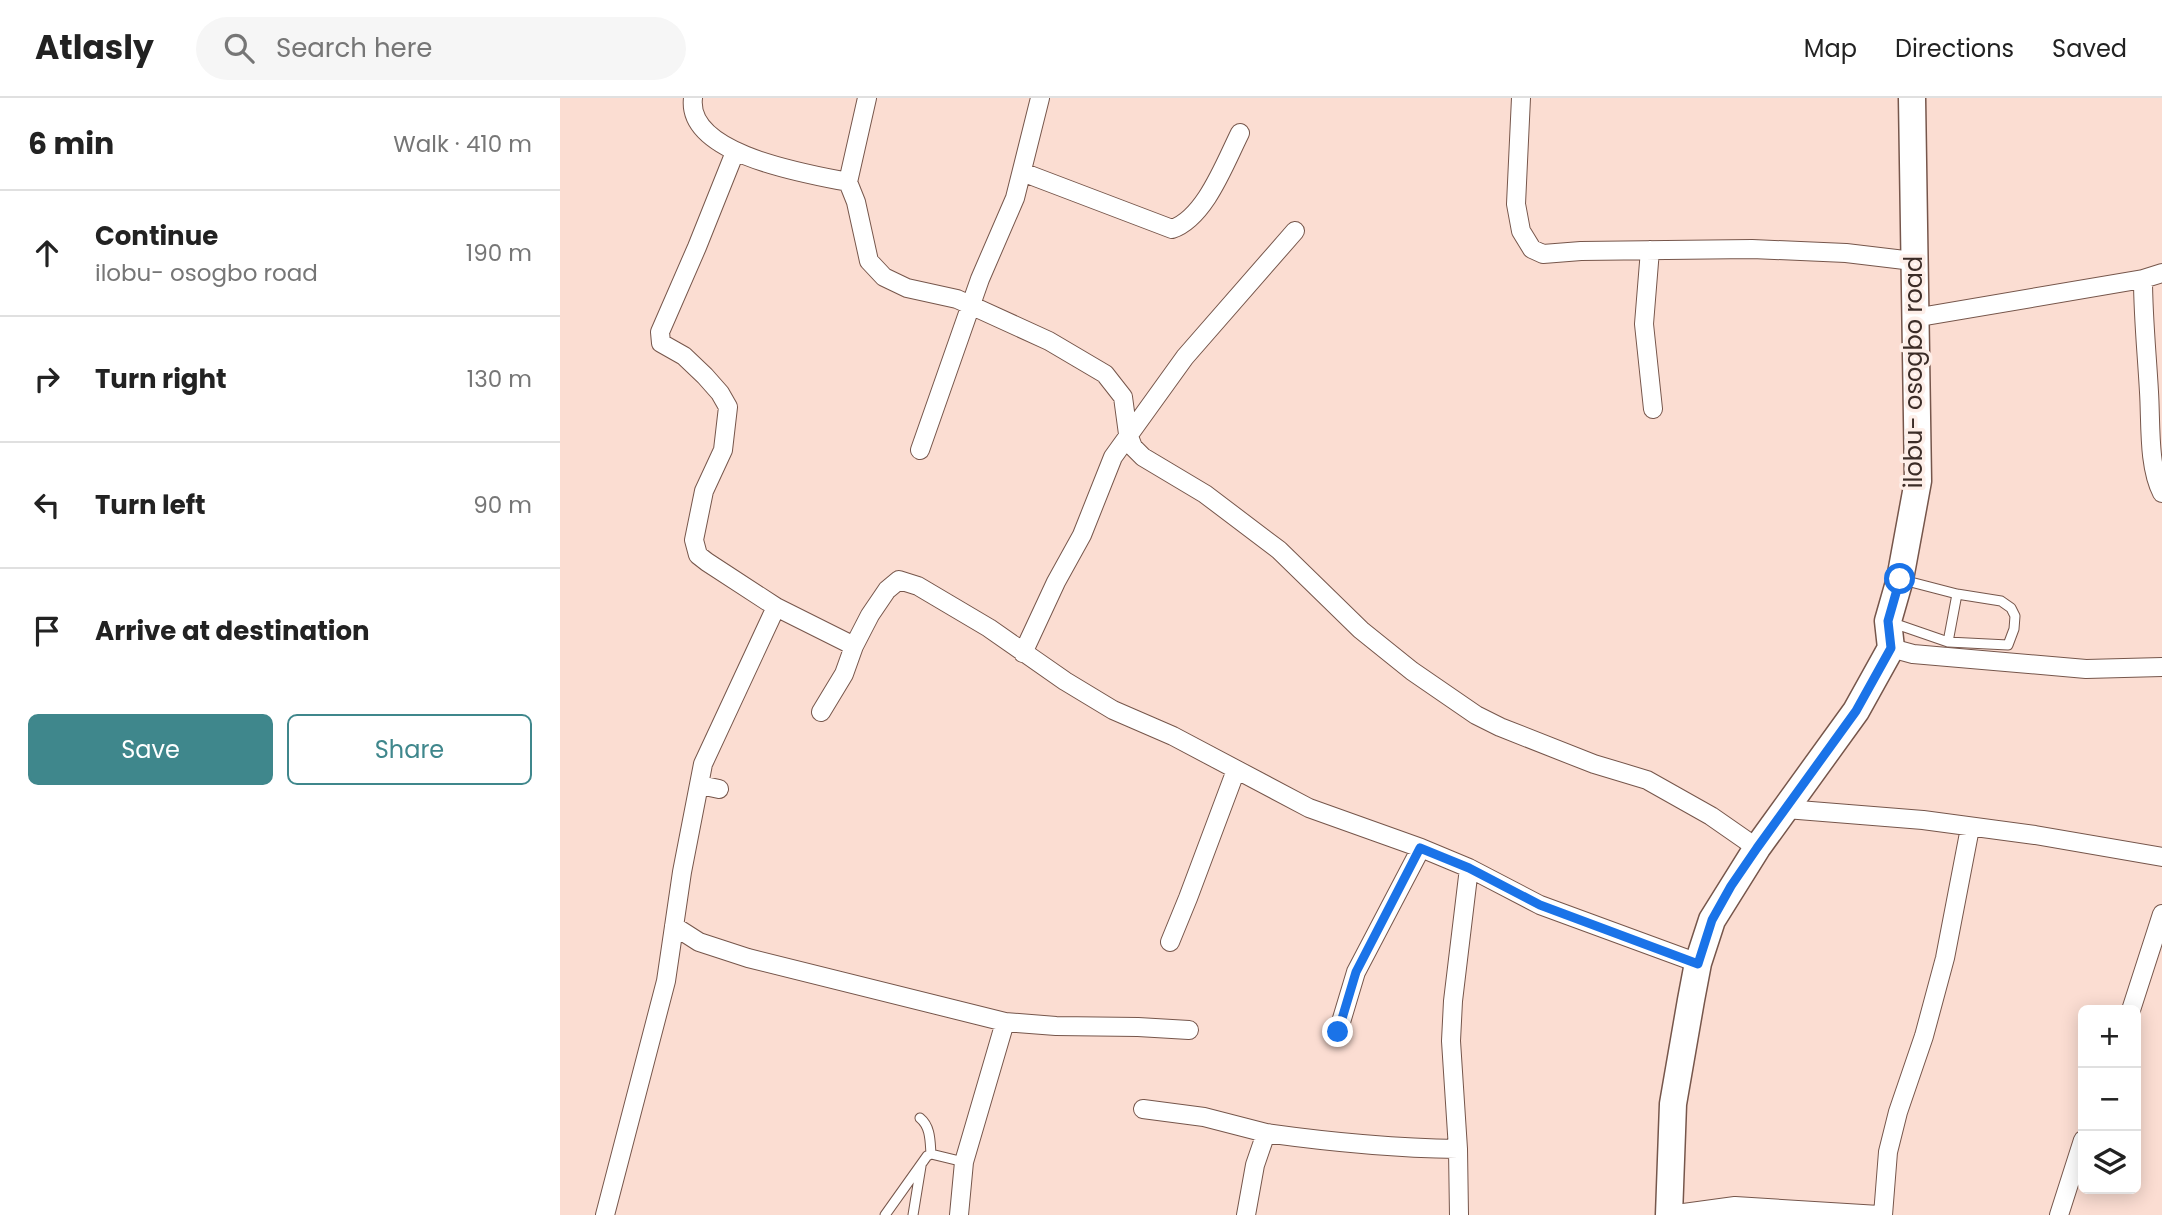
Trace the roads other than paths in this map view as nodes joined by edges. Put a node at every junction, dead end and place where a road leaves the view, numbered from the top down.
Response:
1 (693, 98) edge
2 (867, 98) edge
3 (1040, 98) edge
4 (1521, 98) edge
5 (1912, 98) edge
6 (1240, 133) dead end
7 (735, 152) junction
8 (1021, 172) junction
9 (848, 182) junction
10 (1295, 231) dead end
11 (1650, 250) junction
12 (1913, 261) junction
13 (2162, 273) edge
14 (2143, 279) junction
15 (971, 305) junction
16 (1914, 318) junction
17 (1653, 409) dead end
18 (1128, 434) junction
19 (920, 450) dead end
20 (2162, 493) edge
21 (1900, 579) junction
22 (1957, 594) junction
23 (776, 607) junction
24 (1888, 621) junction
25 (1948, 642) junction
26 (854, 646) junction
27 (1891, 648) junction
28 (1023, 653) junction
29 (2162, 667) edge
30 (821, 712) dead end
31 (1236, 770) junction
32 (700, 785) junction
33 (719, 789) dead end
34 (1786, 809) junction
35 (1970, 828) junction
36 (1420, 848) junction
37 (1757, 848) junction
38 (2162, 857) edge
39 (1469, 868) junction
40 (2162, 914) edge
41 (674, 926) junction
42 (1170, 942) dead end
43 (1698, 964) junction
44 (2133, 1005) edge
45 (1005, 1022) junction
46 (1189, 1030) dead end
47 (1338, 1032) dead end
48 (1143, 1110) dead end
49 (920, 1118) dead end
50 (1266, 1133) junction
51 (1458, 1149) junction
52 (931, 1154) junction
53 (2078, 1156) edge
54 (964, 1162) junction
55 (921, 1164) junction
56 (605, 1215) edge
57 (886, 1215) edge
58 (914, 1215) edge
59 (959, 1215) edge
60 (1246, 1215) edge
61 (1460, 1215) edge
62 (1669, 1215) edge
63 (1881, 1215) edge
64 (2059, 1215) edge

1 - 7 street
2 - 9 street
3 - 8 street
4 - 11 street
5 - 12 main road, ilobu- osogbo road
6 - 8 street
7 - 9 street
7 - 23 street
8 - 15 street
9 - 15 street
10 - 18 street
11 - 12 street
11 - 17 street
12 - 16 main road, ilobu- osogbo road
13 - 14 street
14 - 16 street
14 - 20 street
15 - 18 street
15 - 19 street
16 - 21 main road, ilobu- osogbo road
18 - 28 street
18 - 37 street
21 - 22 lane
21 - 24 main road, ilobu- osogbo road
22 - 25 lane
22 - 25 lane
23 - 26 street
23 - 32 street
24 - 25 lane
24 - 27 main road, ilobu- osogbo road
26 - 28 street
26 - 30 street
27 - 29 street
27 - 34 main road
28 - 31 street
31 - 36 street
31 - 42 street
32 - 33 street
32 - 41 street
34 - 35 street
34 - 37 main road
35 - 38 street
35 - 63 street
36 - 39 street
36 - 47 street
37 - 43 main road
39 - 43 street
39 - 51 street
40 - 44 street
41 - 45 street
41 - 56 street
43 - 62 main road
45 - 46 street
45 - 54 street
48 - 50 street
49 - 52 lane
50 - 51 street
50 - 60 street
51 - 61 street
52 - 54 lane
52 - 55 lane
53 - 64 street
54 - 59 street
55 - 57 lane
55 - 58 lane
62 - 63 street

